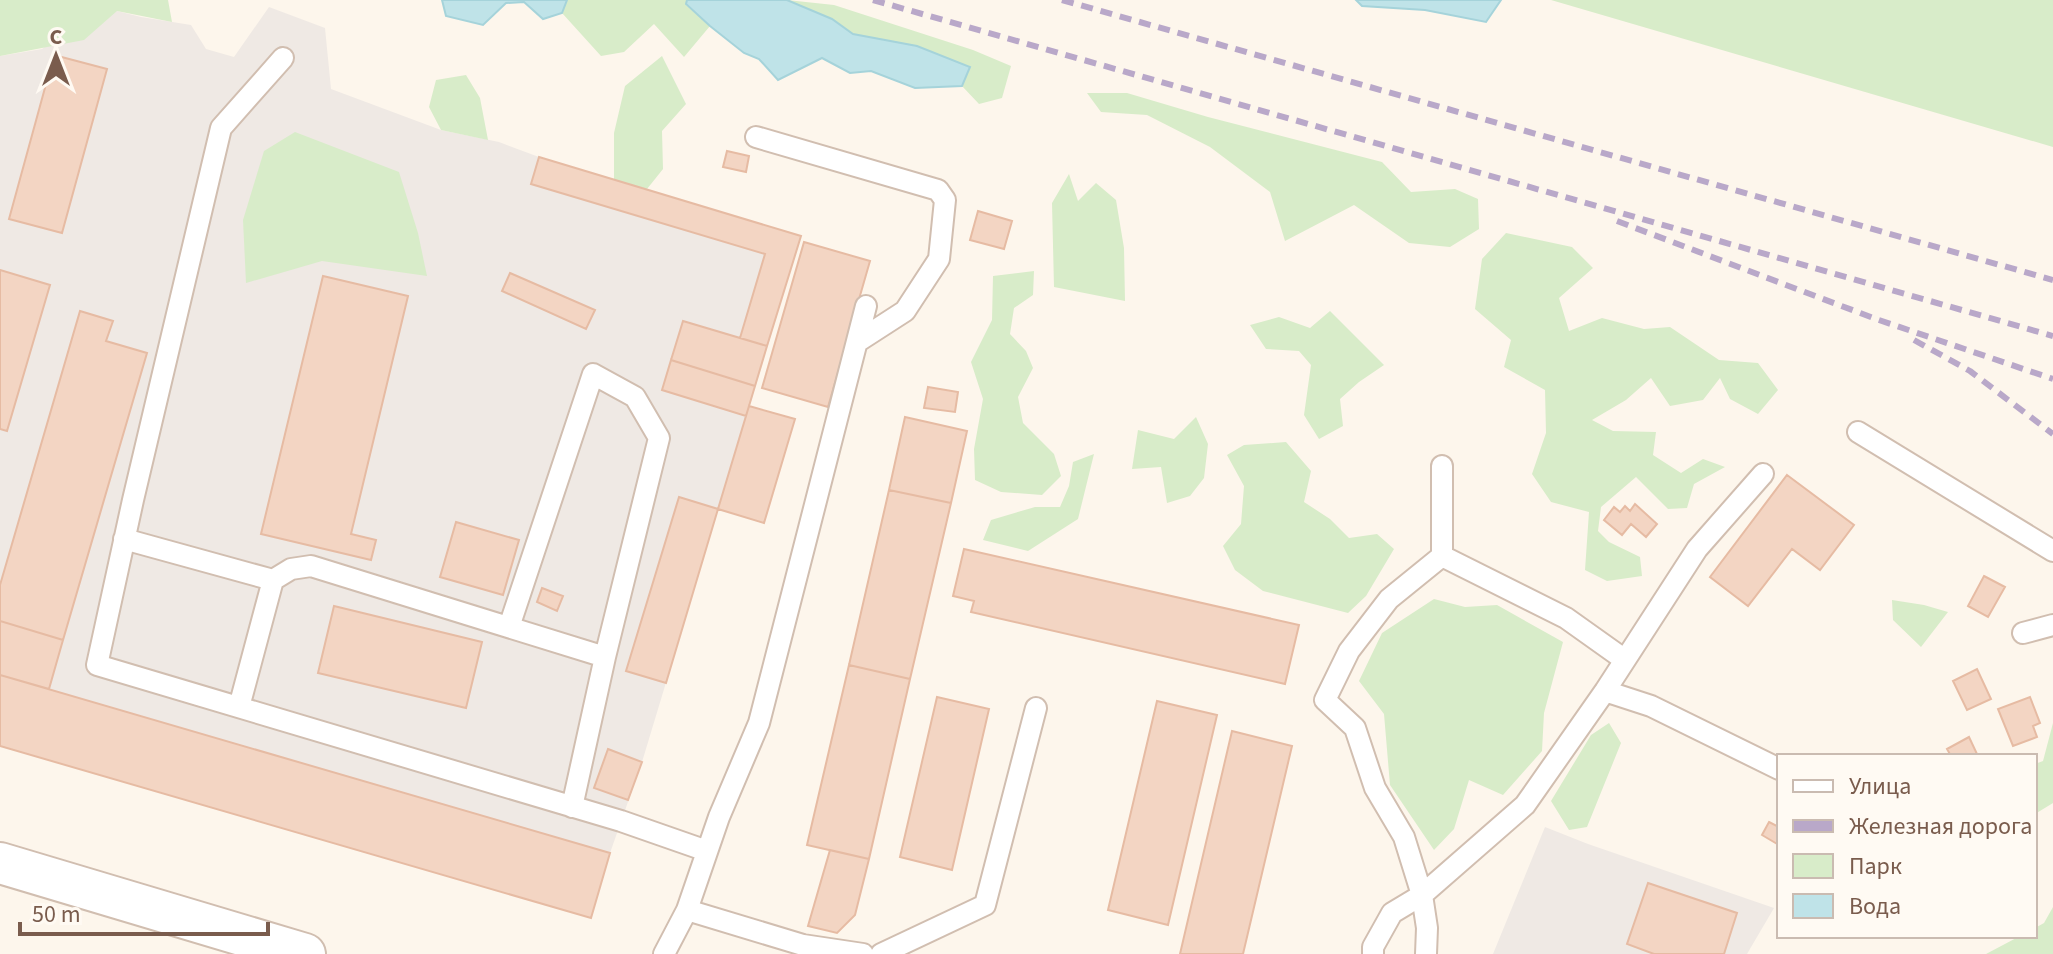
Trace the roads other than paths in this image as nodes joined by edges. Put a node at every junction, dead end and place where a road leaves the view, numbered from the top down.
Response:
1 (283, 58) dead end
2 (756, 137) dead end
3 (866, 306) dead end
4 (857, 342) junction
5 (1858, 432) dead end
6 (1442, 466) dead end
7 (1763, 474) dead end
8 (124, 539) junction
9 (2053, 551) edge
10 (1442, 556) junction
11 (273, 580) junction
12 (2053, 625) edge
13 (509, 627) junction
14 (2023, 633) dead end
15 (605, 657) junction
16 (1625, 660) junction
17 (1605, 691) junction
18 (239, 707) junction
19 (1036, 708) dead end
20 (1777, 768) edge
21 (572, 807) junction
22 (707, 851) junction
23 (0, 863) edge
24 (1422, 895) junction
25 (687, 910) junction
26 (305, 954) edge
27 (664, 954) edge
28 (863, 954) edge
29 (881, 954) edge
30 (1373, 954) edge
31 (1426, 954) edge

1 - 8 lane
2 - 4 lane
3 - 4 lane
4 - 22 lane
5 - 9 lane
6 - 10 lane
7 - 16 lane
8 - 11 lane
8 - 18 lane
10 - 16 lane
10 - 24 lane
11 - 13 lane
11 - 18 lane
12 - 14 lane
13 - 15 lane
13 - 15 lane
15 - 21 lane
16 - 17 lane
17 - 20 lane
17 - 24 lane
18 - 21 lane
19 - 29 lane
21 - 22 lane
22 - 25 lane
23 - 26 street
24 - 30 lane
24 - 31 lane
25 - 27 lane
25 - 28 lane

